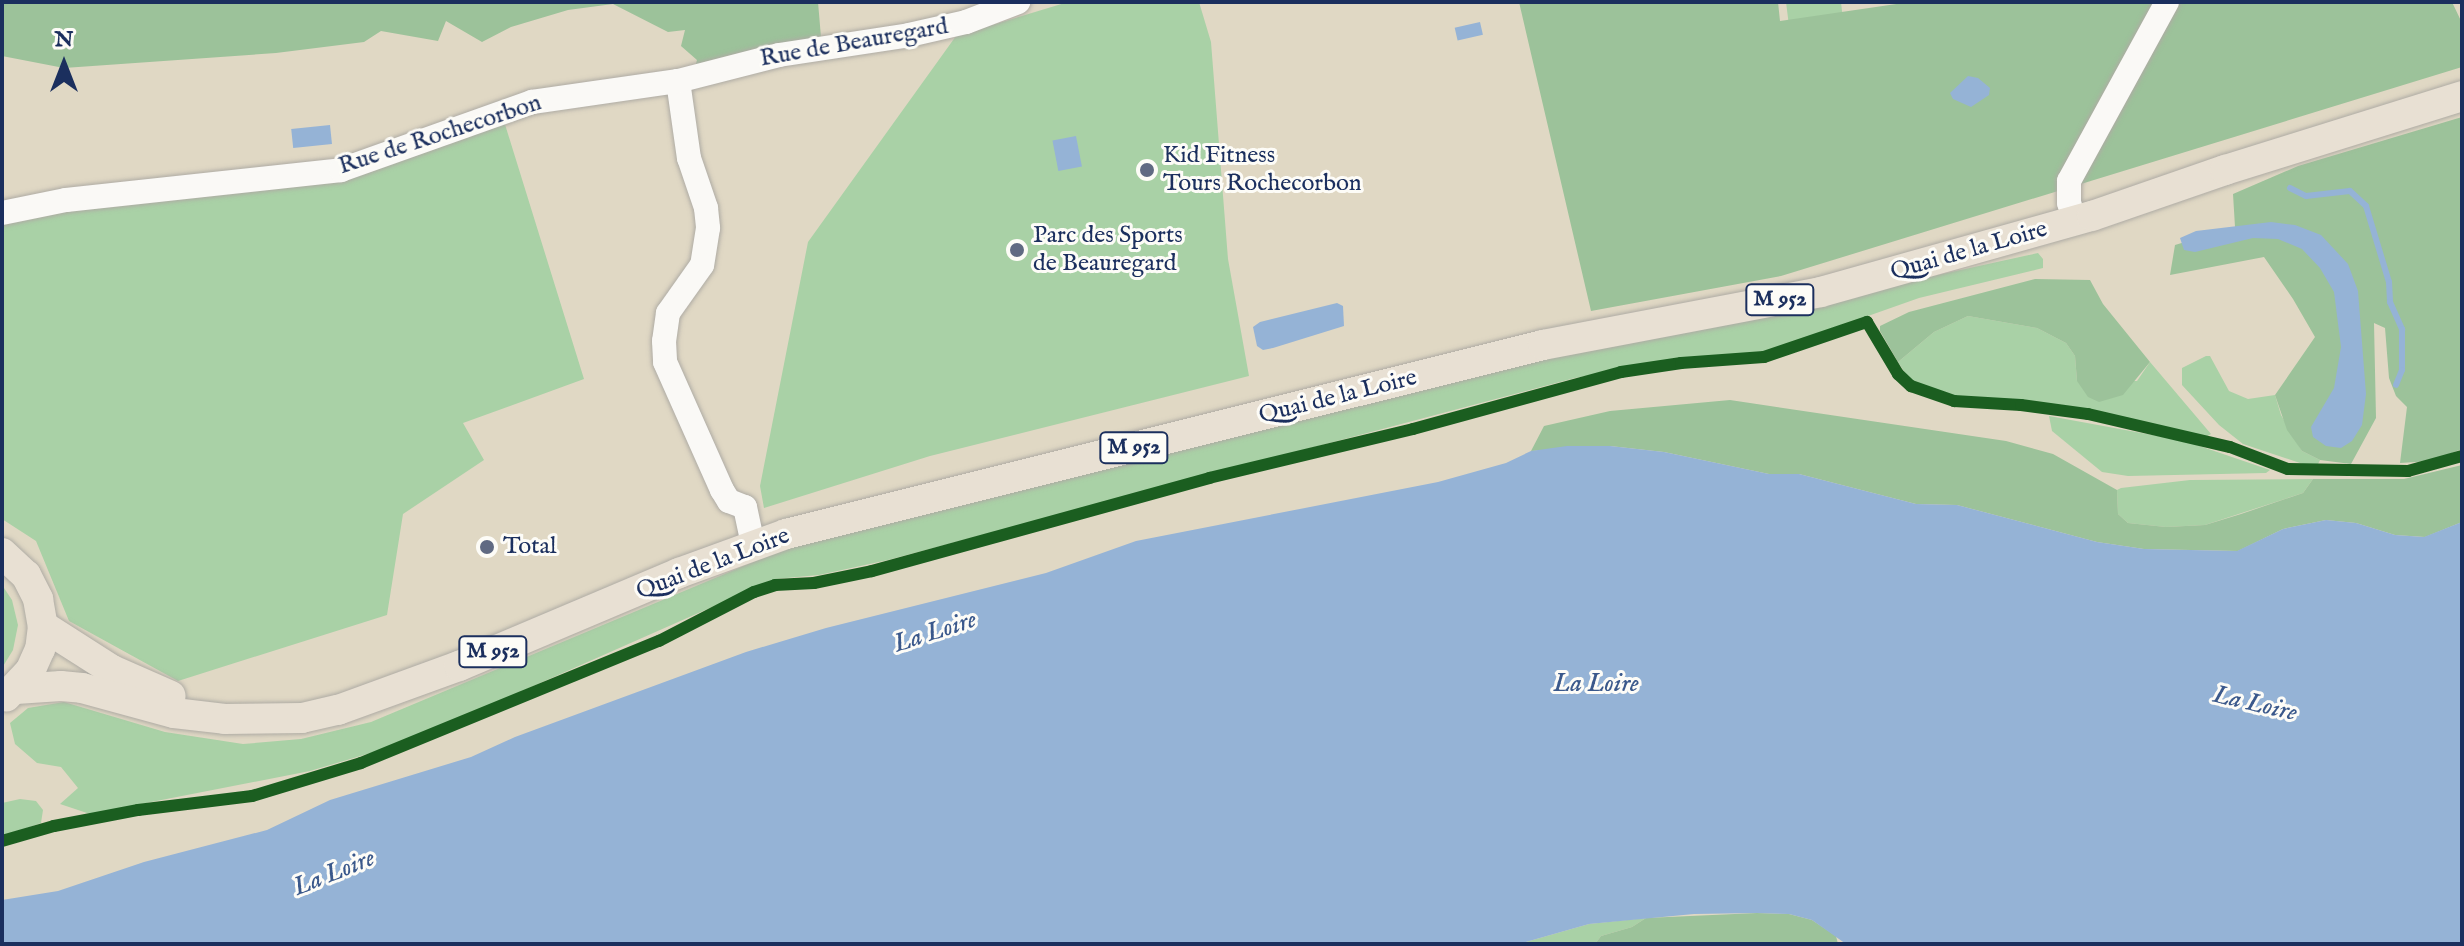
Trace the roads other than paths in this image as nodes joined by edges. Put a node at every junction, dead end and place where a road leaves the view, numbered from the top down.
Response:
1 (1018, 2) edge
2 (2167, 2) edge
3 (682, 79) junction
4 (2462, 96) edge
5 (2, 213) edge
6 (2075, 221) junction
7 (753, 546) junction
8 (2, 553) edge
9 (43, 626) junction
10 (9, 695) edge
11 (225, 719) junction

1 - 3 street, Rue de Beauregard
2 - 6 street
3 - 5 street, Rue de Rochecorbon
3 - 7 street
4 - 6 main road, Quai de la Loire / M 952
6 - 7 main road, Quai de la Loire / M 952
7 - 11 main road, Quai de la Loire / M 952
8 - 9 main road
9 - 10 main road
9 - 11 main road, M 952
10 - 11 main road, M 952

